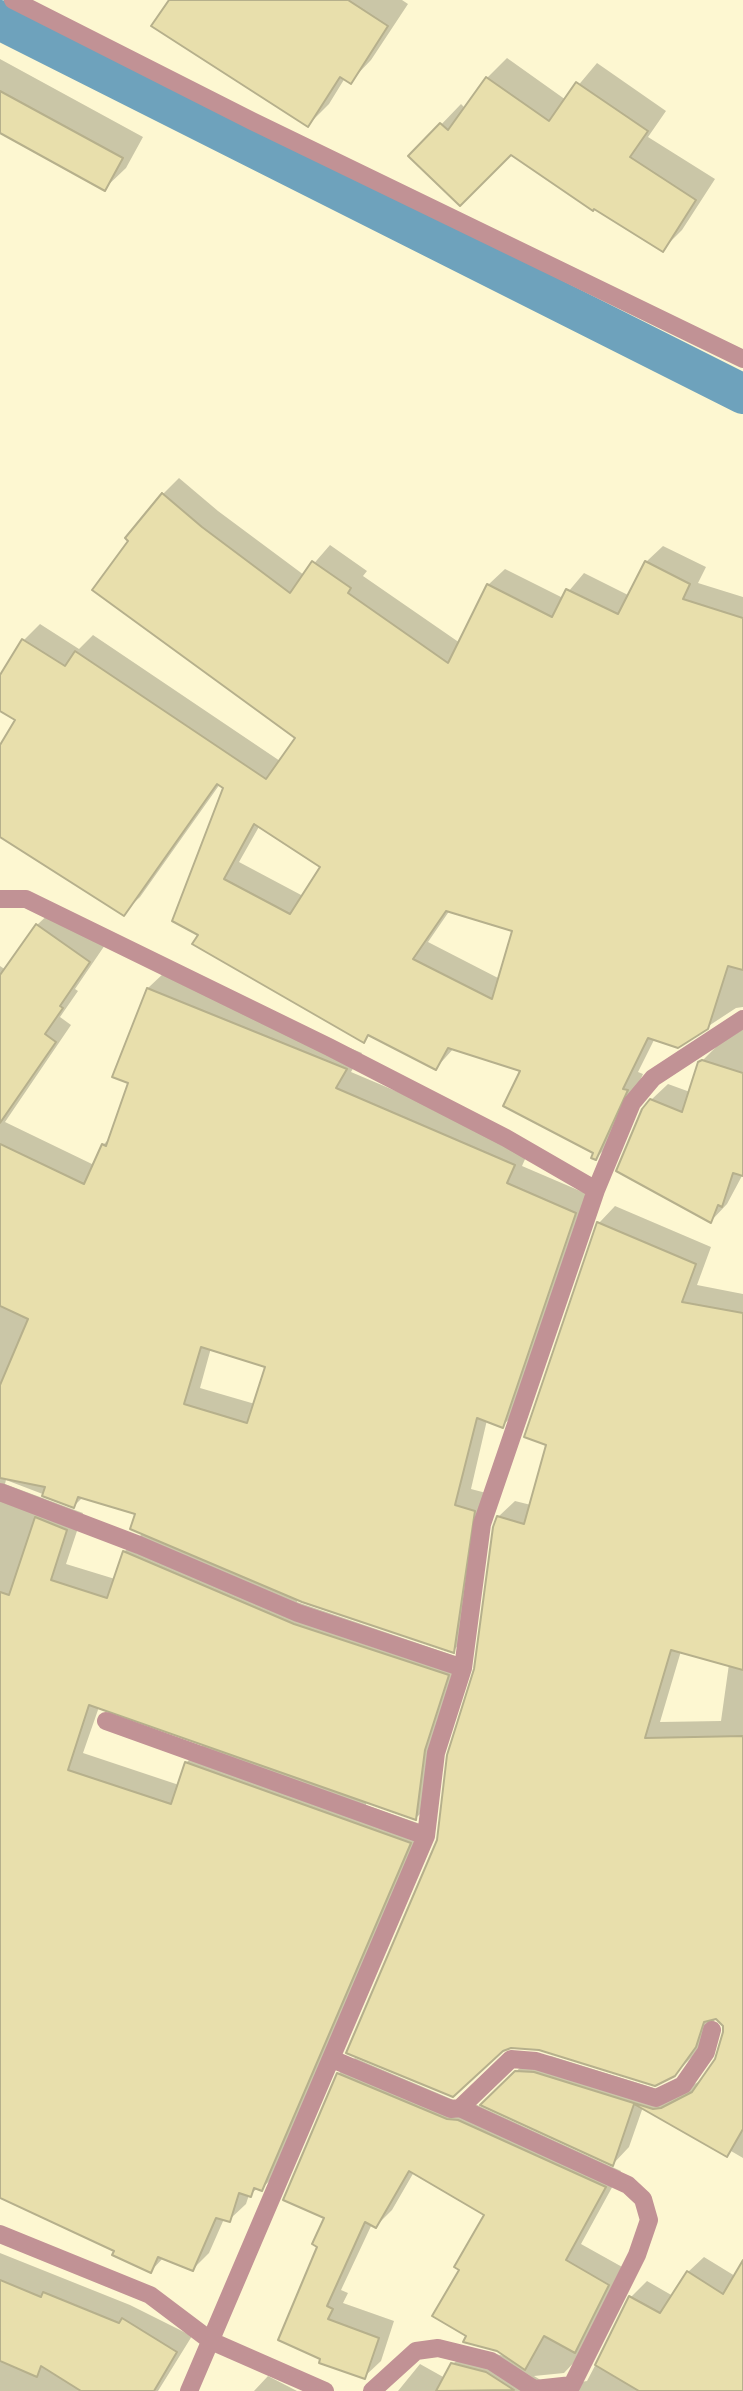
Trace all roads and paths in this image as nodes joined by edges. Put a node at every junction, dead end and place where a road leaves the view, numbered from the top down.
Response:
1 (13, 0) edge
2 (743, 359) edge
3 (0, 899) edge
4 (743, 1019) edge
5 (596, 1190) junction
6 (0, 1492) edge
7 (463, 1668) junction
8 (106, 1721) dead end
9 (426, 1836) junction
10 (712, 2031) dead end
11 (332, 2059) junction
12 (460, 2108) junction
13 (0, 2234) edge
14 (211, 2341) junction
15 (536, 2390) edge
16 (189, 2391) edge
17 (325, 2391) edge
18 (372, 2391) edge

1 - 2 street
3 - 5 street
4 - 5 street
5 - 7 street
6 - 7 street
7 - 9 street
8 - 9 street
9 - 11 street
10 - 12 street
11 - 12 street
11 - 14 street
12 - 15 street
13 - 14 street
14 - 16 street
14 - 17 street
15 - 18 street

